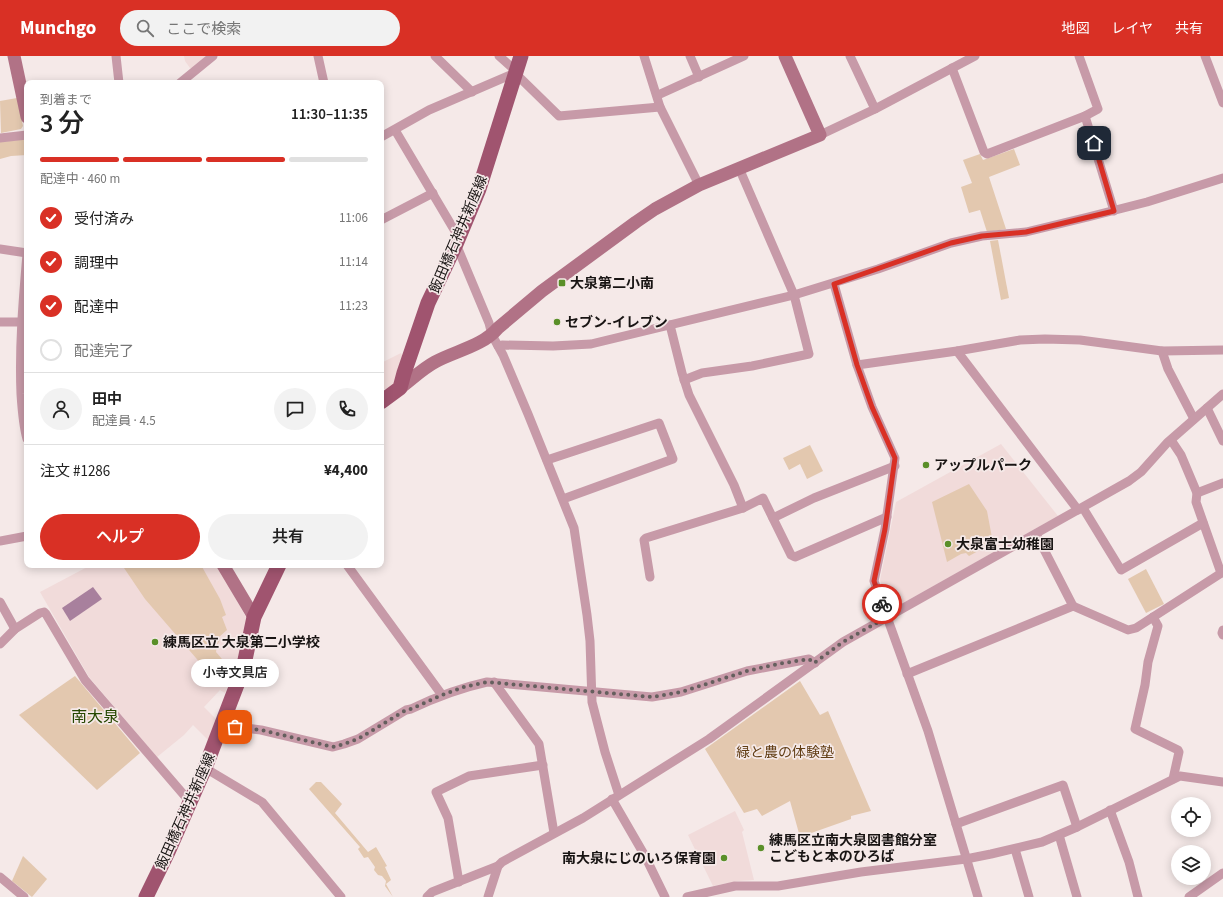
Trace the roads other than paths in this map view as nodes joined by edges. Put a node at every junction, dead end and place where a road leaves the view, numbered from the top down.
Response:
1 (14, 56) edge
2 (116, 56) edge
3 (213, 56) edge
4 (318, 56) edge
5 (435, 56) edge
6 (499, 56) edge
7 (521, 56) edge
8 (644, 56) edge
9 (690, 56) edge
10 (785, 56) edge
11 (850, 56) edge
12 (975, 56) edge
13 (1079, 56) edge
14 (1205, 56) edge
15 (738, 57) edge
16 (952, 68) junction
17 (516, 72) junction
18 (699, 77) junction
19 (119, 80) edge
20 (184, 80) edge
21 (323, 80) edge
22 (472, 92) junction
23 (658, 95) junction
24 (24, 103) edge
25 (1223, 103) edge
26 (660, 107) junction
27 (874, 109) junction
28 (1085, 116) junction
29 (395, 130) junction
30 (24, 135) edge
31 (820, 135) junction
32 (384, 136) edge
33 (0, 138) edge
34 (739, 168) junction
35 (1223, 178) edge
36 (699, 185) junction
37 (433, 193) junction
38 (1114, 211) junction
39 (384, 218) edge
40 (458, 241) junction
41 (0, 249) edge
42 (24, 253) edge
43 (834, 284) junction
44 (794, 296) junction
45 (24, 310) edge
46 (0, 322) edge
47 (21, 322) junction
48 (670, 325) junction
49 (495, 341) junction
50 (1223, 350) edge
51 (957, 351) junction
52 (1162, 351) junction
53 (857, 365) junction
54 (684, 380) junction
55 (400, 388) junction
56 (1223, 394) edge
57 (384, 400) edge
58 (1207, 408) junction
59 (1194, 419) junction
60 (24, 422) edge
61 (1171, 440) junction
62 (1223, 441) edge
63 (547, 460) junction
64 (895, 466) junction
65 (1223, 483) edge
66 (1197, 494) junction
67 (563, 498) junction
68 (743, 508) junction
69 (1080, 509) junction
70 (887, 517) junction
71 (773, 518) junction
72 (1203, 524) junction
73 (1036, 534) junction
74 (24, 536) edge
75 (0, 539) edge
76 (225, 568) edge
77 (278, 568) edge
78 (349, 568) edge
79 (1222, 572) edge
80 (650, 578) dead end
81 (0, 602) edge
82 (1072, 606) junction
83 (254, 617) junction
84 (887, 617) junction
85 (1153, 617) junction
86 (14, 629) junction
87 (1223, 630) edge
88 (1223, 635) edge
89 (0, 644) edge
90 (814, 663) junction
91 (907, 674) junction
92 (494, 682) junction
93 (593, 692) junction
94 (442, 695) junction
95 (222, 725) junction
96 (543, 765) junction
97 (205, 768) junction
98 (1173, 779) junction
99 (1223, 782) edge
100 (616, 797) junction
101 (190, 802) junction
102 (1110, 810) junction
103 (956, 824) junction
104 (1077, 826) junction
105 (554, 833) junction
106 (1059, 835) junction
107 (1015, 849) junction
108 (966, 859) junction
109 (498, 866) junction
110 (1223, 873) edge
111 (0, 877) edge
112 (459, 882) junction
113 (24, 897) edge
114 (146, 897) edge
115 (341, 897) edge
116 (427, 897) edge
117 (488, 897) edge
118 (665, 897) edge
119 (688, 897) edge
120 (978, 897) edge
121 (1029, 897) edge
122 (1077, 897) edge
123 (1138, 897) edge
124 (1189, 897) edge

1 - 24 street
2 - 19 street
3 - 20 street
4 - 21 street
5 - 22 street
6 - 17 street
7 - 17 main road, 飯田橋石神井新座線
8 - 23 street
9 - 18 street
10 - 31 street
11 - 27 street
12 - 16 street
13 - 28 street
14 - 25 street
15 - 18 street
16 - 27 street
16 - 28 street
17 - 22 street
17 - 26 street
17 - 40 main road, 飯田橋石神井新座線
18 - 23 street
22 - 29 street
23 - 26 street
26 - 36 street
27 - 31 street
28 - 38 street
29 - 32 street
29 - 37 street
30 - 33 street
31 - 34 street
34 - 36 street
34 - 44 street
35 - 38 street
36 - 49 street
37 - 39 street
37 - 40 street
38 - 43 street
40 - 49 street
40 - 55 main road, 飯田橋石神井新座線
41 - 42 street
43 - 44 street
43 - 53 street
44 - 48 street
44 - 54 street
45 - 47 street
46 - 47 street
47 - 60 street
48 - 49 street
48 - 54 street
49 - 55 street
49 - 63 street
50 - 52 street
51 - 52 street
51 - 53 street
51 - 69 street
52 - 59 street
53 - 64 street
54 - 68 street
55 - 57 main road
56 - 58 street
58 - 59 street
58 - 62 street
59 - 61 street
61 - 66 street
61 - 69 street
63 - 67 street
63 - 67 street
64 - 70 street
64 - 71 street
65 - 66 street
66 - 72 street
67 - 93 street
68 - 71 street
68 - 80 street
69 - 72 street
69 - 73 street
70 - 71 street
70 - 84 street
72 - 79 street
73 - 82 street
73 - 84 street
74 - 75 street
76 - 83 street
77 - 83 main road
78 - 94 street
79 - 85 street
81 - 86 street
82 - 85 street
82 - 91 street
83 - 95 main road, 飯田橋石神井新座線
84 - 90 street
84 - 91 street
85 - 98 street
86 - 89 street
86 - 101 street
87 - 88 street
90 - 93 street
90 - 100 street
91 - 103 street
92 - 93 street
92 - 94 street
92 - 96 street
93 - 100 street
94 - 95 street
95 - 97 main road, 飯田橋石神井新座線
96 - 105 street
96 - 112 street
97 - 101 main road, 飯田橋石神井新座線
97 - 115 street
98 - 99 street
98 - 102 street
100 - 105 street
100 - 118 street
101 - 114 main road, 飯田橋石神井新座線
102 - 104 street
102 - 123 street
103 - 104 street
103 - 108 street
104 - 106 street
105 - 109 street
106 - 107 street
106 - 122 street
107 - 108 street
107 - 121 street
108 - 119 street
108 - 120 street
109 - 112 street
109 - 117 street
110 - 124 street
111 - 113 street
112 - 116 street

